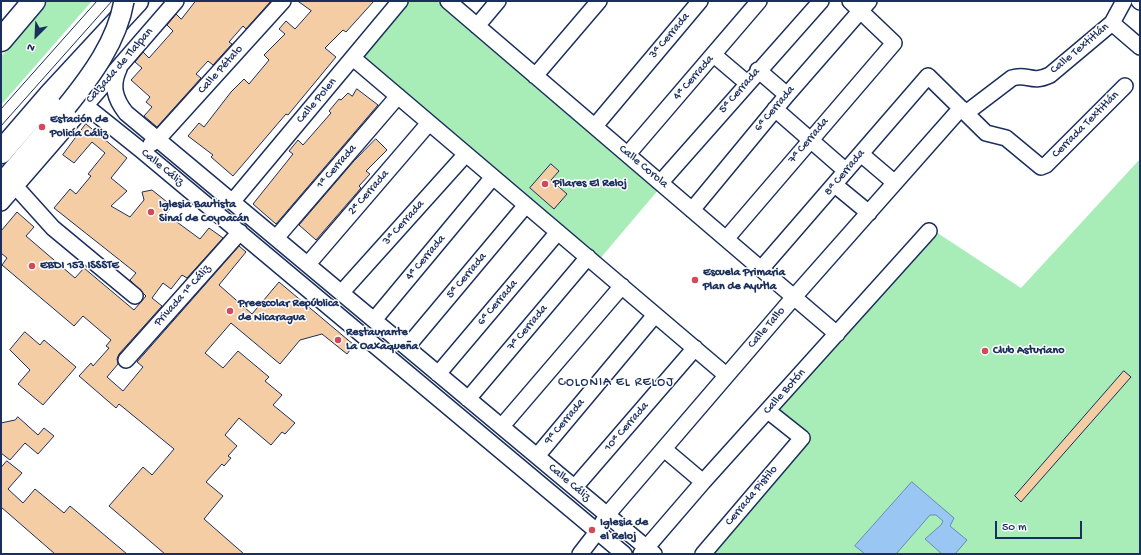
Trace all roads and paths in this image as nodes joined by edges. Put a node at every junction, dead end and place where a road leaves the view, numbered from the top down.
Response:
1 (34, 1) edge
2 (124, 1) edge
3 (137, 1) edge
4 (176, 1) edge
5 (283, 1) edge
6 (400, 1) edge
7 (448, 1) edge
8 (498, 1) edge
9 (599, 1) edge
10 (700, 1) edge
11 (759, 1) edge
12 (821, 1) edge
13 (1124, 1) edge
14 (860, 4) edge
15 (1112, 23) junction
16 (477, 26) junction
17 (1, 40) edge
18 (1140, 47) edge
19 (714, 55) junction
20 (353, 58) junction
21 (119, 69) junction
22 (758, 70) junction
23 (535, 76) junction
24 (747, 83) junction
25 (1125, 86) dead end
26 (51, 94) junction
27 (787, 95) junction
28 (398, 96) junction
29 (86, 106) junction
30 (775, 110) junction
31 (964, 111) junction
32 (429, 123) junction
33 (595, 126) junction
34 (158, 139) junction
35 (810, 139) junction
36 (141, 150) junction
37 (1, 152) edge
38 (466, 154) junction
39 (628, 154) junction
40 (861, 154) junction
41 (846, 171) junction
42 (493, 177) junction
43 (661, 182) junction
44 (895, 183) junction
45 (8, 185) edge
46 (835, 185) junction
47 (233, 201) junction
48 (1, 203) edge
49 (526, 205) junction
50 (692, 210) junction
51 (869, 213) junction
52 (929, 231) dead end
53 (240, 232) junction
54 (558, 232) junction
55 (280, 240) junction
56 (726, 240) junction
57 (588, 257) junction
58 (270, 258) junction
59 (308, 264) junction
60 (761, 269) junction
61 (622, 286) junction
62 (342, 292) junction
63 (135, 296) dead end
64 (794, 297) junction
65 (354, 302) junction
66 (655, 315) junction
67 (341, 317) junction
68 (374, 320) junction
69 (837, 334) junction
70 (407, 347) junction
71 (695, 348) junction
72 (126, 360) dead end
73 (438, 374) junction
74 (726, 375) junction
75 (468, 399) junction
76 (768, 410) junction
77 (484, 412) junction
78 (471, 426) junction
79 (502, 426) junction
80 (664, 450) junction
81 (537, 456) junction
82 (703, 482) junction
83 (575, 487) junction
84 (607, 515) junction
85 (597, 532) junction
86 (647, 552) edge
87 (580, 554) edge
88 (624, 554) edge
89 (703, 554) edge

1 - 17 highway
2 - 45 main road, bridge
3 - 26 highway
4 - 21 street, Calzada de Tlalpan
5 - 34 street, Calle Pétalo
6 - 20 street, Calle Polen
7 - 16 street, Calle Corola
8 - 16 street
9 - 23 street
10 - 33 street, 3ª Cerrada
11 - 19 street, 4ª Cerrada
12 - 22 street, 5ª Cerrada
13 - 15 street, Calle Textitlán
14 - 27 street, 6ª Cerrada
14 - 35 street, 7ª Cerrada
15 - 18 street
15 - 31 street, Calle Textitlán
16 - 23 street, Calle Corola
19 - 24 street
19 - 39 street, 4ª Cerrada
20 - 28 street
20 - 47 street, Calle Polen
21 - 29 street, Calzada de Tlalpan
21 - 34 street, Calle Cáliz
22 - 24 street, 5ª Cerrada
22 - 27 street
23 - 33 street, Calle Corola
24 - 43 street, 5ª Cerrada
25 - 31 street, Cerrada Textitlán
26 - 29 street, Calle Cáliz
26 - 37 highway
27 - 30 street, 6ª Cerrada
28 - 32 street
28 - 55 street, 1ª Cerrada
29 - 36 street, Calle Cáliz
29 - 45 street, Calzada de Tlalpan
30 - 35 street
30 - 50 street, 6ª Cerrada
31 - 40 street, 8ª Cerrada
31 - 44 street, Calle Tallo
32 - 38 street
32 - 59 street, 2ª Cerrada
33 - 39 street, Calle Corola
34 - 36 street, Calle Pétalo
34 - 47 street, Calle Cáliz
35 - 41 street
35 - 56 street, 7ª Cerrada
36 - 53 street, Calle Cáliz
38 - 42 street
38 - 62 street, 3ª Cerrada
39 - 43 street, Calle Corola
40 - 41 street, 8ª Cerrada
40 - 44 street
41 - 46 street, 8ª Cerrada
42 - 49 street
42 - 68 street, 4ª Cerrada
43 - 50 street, Calle Corola
44 - 51 street, Calle Tallo
45 - 48 street, Calzada de Tlalpan
45 - 63 street
46 - 51 street
46 - 60 street, 8ª Cerrada
47 - 55 street, Calle Cáliz
49 - 54 street
49 - 70 street, 5ª Cerrada
50 - 56 street, Calle Corola
51 - 64 street, Calle Tallo
52 - 69 street, Calle Botón
53 - 58 street, Calle Cáliz
53 - 72 street, Privada 1ª Cáliz
54 - 57 street
54 - 73 street, 6ª Cerrada
55 - 58 street, 1ª Cerrada
55 - 59 street, Calle Cáliz
56 - 60 street, Calle Corola
57 - 61 street
57 - 75 street, 7ª Cerrada
58 - 67 street, Calle Cáliz
59 - 62 street, Calle Cáliz
60 - 64 street, Calle Corola
61 - 66 street
61 - 79 street
62 - 65 street, Calle Cáliz
64 - 69 street, Calle Corola
64 - 74 street, Calle Tallo
65 - 67 street
65 - 68 street, Calle Cáliz
66 - 71 street
66 - 81 street, 9ª Cerrada
67 - 78 street, Calle Cáliz
68 - 70 street, Calle Cáliz
69 - 76 street, Calle Botón
70 - 73 street, Calle Cáliz
71 - 74 street
71 - 83 street, 10ª Cerrada
73 - 75 street, Calle Cáliz
74 - 80 street, Calle Tallo
75 - 77 street, Calle Cáliz
76 - 82 street, Calle Botón
76 - 89 street, Cerrada Pistilo
77 - 78 street
77 - 79 street, Calle Cáliz
78 - 85 street, Calle Cáliz
79 - 81 street, Calle Cáliz
80 - 82 street
80 - 84 street, Calle Tallo
81 - 83 street, Calle Cáliz
82 - 86 street, Calle Botón
83 - 84 street, Calle Cáliz
84 - 85 street, Calle Tallo
84 - 86 street, Calle Cáliz
85 - 87 street, Calle Tallo
85 - 88 street, Calle Cáliz

